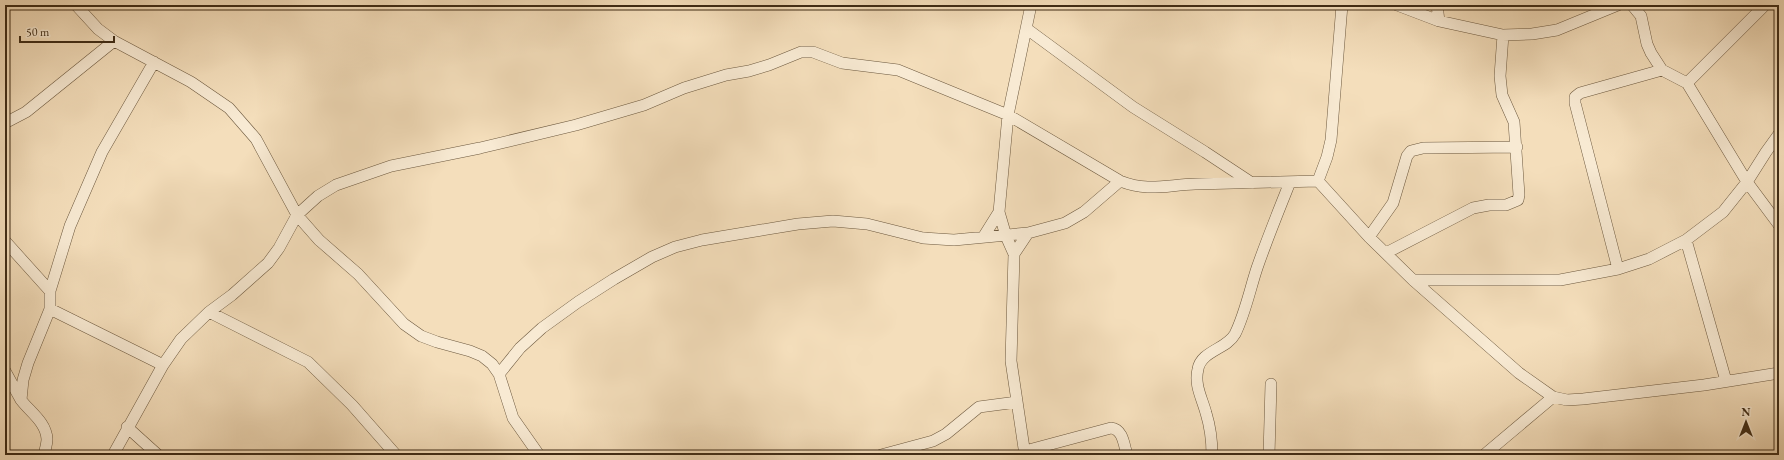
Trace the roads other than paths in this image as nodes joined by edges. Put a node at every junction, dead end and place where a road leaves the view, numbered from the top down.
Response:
1 (76, 5) edge
2 (1031, 5) edge
3 (1342, 5) edge
4 (1397, 5) edge
5 (1437, 5) edge
6 (1618, 5) edge
7 (1632, 5) edge
8 (1765, 5) edge
9 (1439, 21) junction
10 (1027, 29) junction
11 (1503, 35) junction
12 (114, 41) junction
13 (154, 62) junction
14 (1662, 70) junction
15 (1687, 83) junction
16 (1008, 115) junction
17 (5, 123) edge
18 (1779, 134) edge
19 (1517, 146) junction
20 (1120, 181) junction
21 (1318, 181) junction
22 (1290, 182) junction
23 (1747, 182) junction
24 (1252, 183) junction
25 (999, 212) junction
26 (297, 215) junction
27 (1779, 225) edge
28 (1028, 233) junction
29 (984, 236) junction
30 (1006, 236) junction
31 (1369, 237) junction
32 (1686, 240) junction
33 (5, 241) edge
34 (1386, 253) junction
35 (1014, 254) junction
36 (1618, 269) junction
37 (1413, 280) junction
38 (50, 291) junction
39 (50, 309) junction
40 (209, 312) junction
41 (163, 365) junction
42 (5, 371) edge
43 (1779, 373) edge
44 (499, 374) junction
45 (1726, 382) junction
46 (1271, 384) dead end
47 (1553, 397) junction
48 (21, 400) junction
49 (1018, 402) junction
50 (127, 427) junction
51 (1025, 453) edge
52 (44, 455) edge
53 (113, 455) edge
54 (158, 455) edge
55 (396, 455) edge
56 (538, 455) edge
57 (881, 455) edge
58 (1127, 455) edge
59 (1212, 455) edge
60 (1269, 455) edge
61 (1484, 455) edge

1 - 12 street
2 - 10 street
3 - 21 street
4 - 9 street
5 - 9 street
6 - 11 street
7 - 14 street
8 - 15 street
9 - 11 street
10 - 16 street
10 - 24 street
11 - 19 street
12 - 13 street
12 - 17 street
13 - 26 street
13 - 38 street
14 - 15 street
14 - 36 street
15 - 23 street
16 - 20 street
16 - 25 street
16 - 26 street
18 - 23 street
19 - 31 street
19 - 34 street
20 - 24 street
20 - 28 street
21 - 22 street
21 - 31 street
22 - 24 street
22 - 59 street
23 - 27 street
23 - 32 street
25 - 29 street
25 - 30 street
26 - 40 street
26 - 44 street
28 - 30 street
28 - 35 street
29 - 30 street
29 - 44 street
30 - 35 street
31 - 34 street
32 - 36 street
32 - 45 street
33 - 38 street
34 - 37 street
35 - 49 street
36 - 37 street
37 - 47 street
38 - 39 street
39 - 41 street
39 - 48 street
40 - 41 street
40 - 55 street
41 - 50 street
42 - 48 street
43 - 45 street
44 - 56 street
45 - 47 street
46 - 60 street
47 - 61 street
48 - 52 street
49 - 51 street
49 - 57 street
50 - 53 street
50 - 54 street
51 - 58 street

